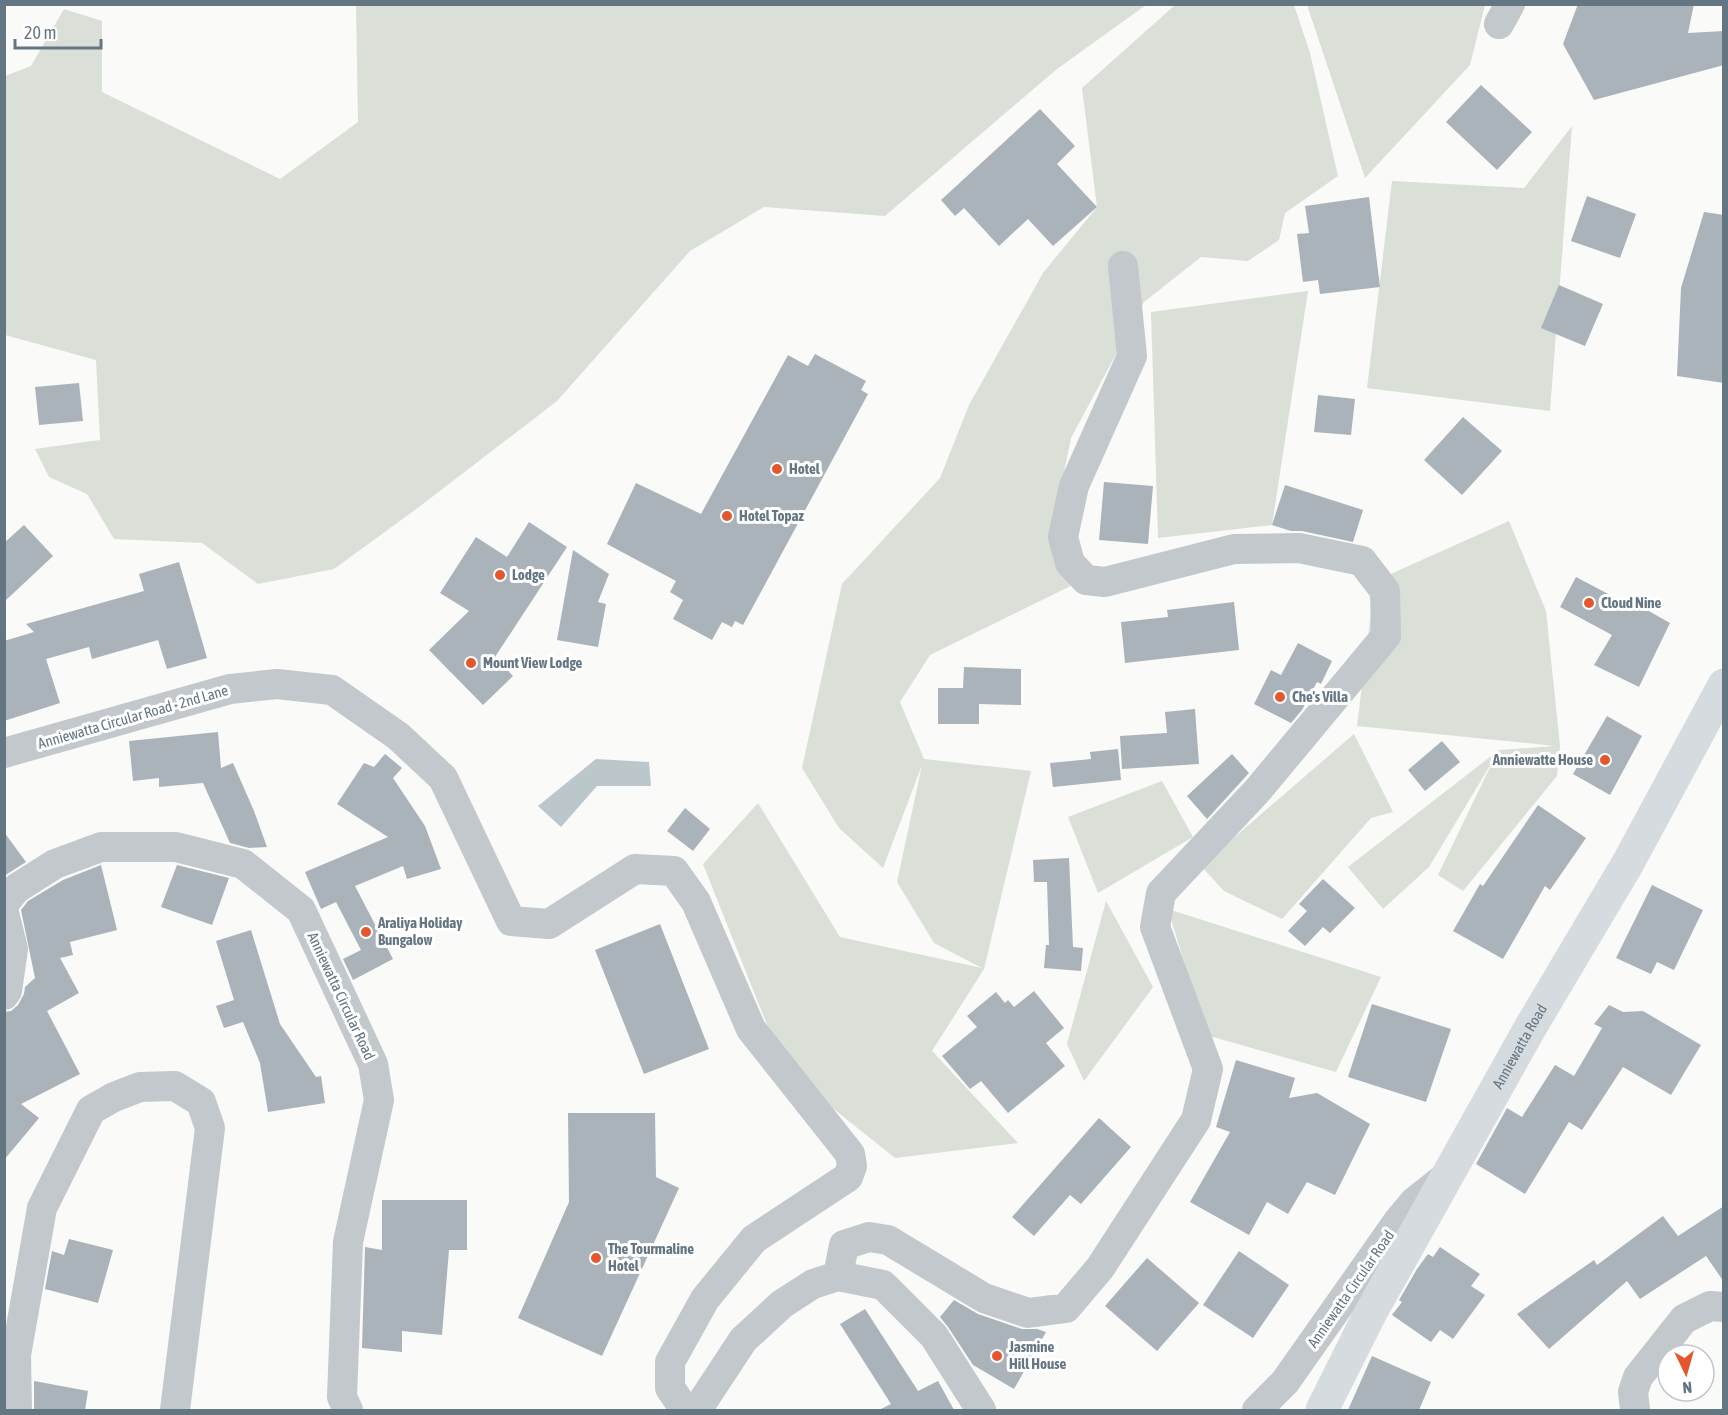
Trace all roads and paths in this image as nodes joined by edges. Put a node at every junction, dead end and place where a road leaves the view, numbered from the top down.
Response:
1 (1123, 266) dead end
2 (1724, 685) edge
3 (4, 753) edge
4 (4, 903) edge
5 (4, 913) edge
6 (4, 995) edge
7 (1450, 1173) junction
8 (838, 1276) junction
9 (1724, 1307) edge
10 (17, 1410) edge
11 (175, 1410) edge
12 (348, 1410) edge
13 (685, 1410) edge
14 (697, 1410) edge
15 (981, 1410) edge
16 (1257, 1410) edge
17 (1322, 1410) edge
18 (1635, 1410) edge

1 - 8 street
2 - 7 street, Anniewatta Road
3 - 13 street, Anniewatta Circular Road - 2nd Lane
4 - 12 street, Anniewatta Circular Road
5 - 6 street
7 - 16 street, Anniewatta Circular Road
7 - 17 street, Anniewatta Road
8 - 14 street
8 - 15 street
9 - 18 street
10 - 11 street

